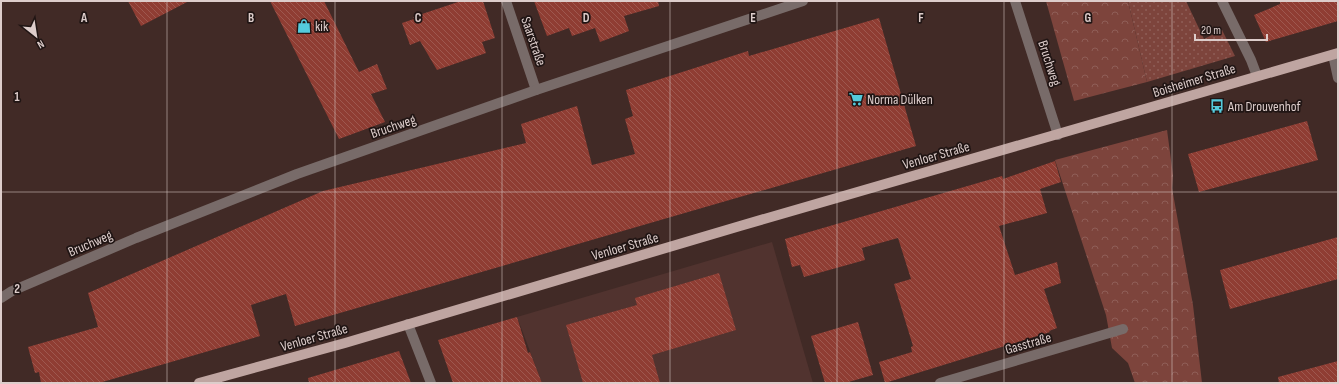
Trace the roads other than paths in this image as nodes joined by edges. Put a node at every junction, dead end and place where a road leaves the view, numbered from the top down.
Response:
1 (506, 1) edge
2 (803, 1) edge
3 (1015, 1) edge
4 (1222, 1) edge
5 (1335, 54) edge
6 (1257, 76) junction
7 (1338, 78) edge
8 (536, 90) junction
9 (1058, 134) junction
10 (1, 298) edge
11 (408, 324) junction
12 (1123, 329) dead end
13 (199, 383) edge
14 (431, 383) edge
15 (940, 383) edge

1 - 8 street, Saarstraße
2 - 8 street, Bruchweg
3 - 9 street, Bruchweg
4 - 6 street
5 - 6 main road, Boisheimer Straße
5 - 7 street
6 - 9 main road, Boisheimer Straße
8 - 10 street, Bruchweg
9 - 11 main road, Venloer Straße
11 - 13 main road, Venloer Straße
11 - 14 street
12 - 15 street, Gasstraße

